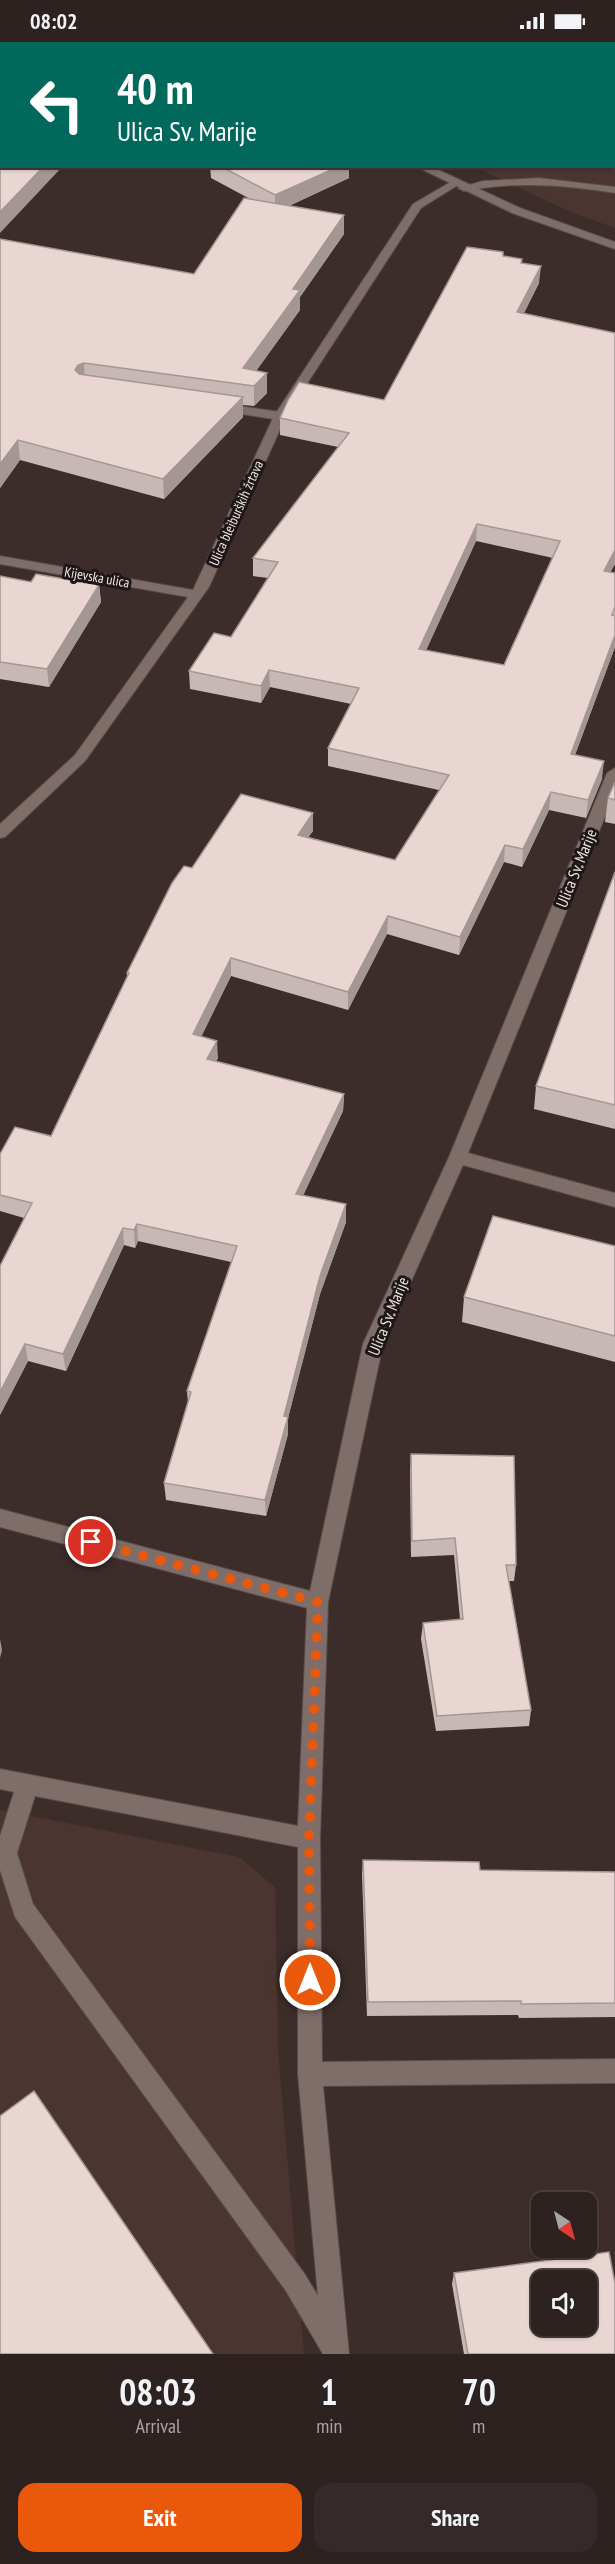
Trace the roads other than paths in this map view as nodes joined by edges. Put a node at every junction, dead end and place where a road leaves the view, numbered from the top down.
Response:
1 (424, 168) edge
2 (459, 186) junction
3 (615, 190) edge
4 (615, 246) edge
5 (211, 406) edge
6 (280, 416) junction
7 (0, 560) edge
8 (195, 594) junction
9 (615, 773) edge
10 (0, 833) edge
11 (458, 1157) junction
12 (615, 1200) edge
13 (0, 1518) edge
14 (318, 1602) junction
15 (0, 1779) edge
16 (28, 1783) junction
17 (309, 1839) junction
18 (615, 2071) edge
19 (310, 2074) junction
20 (336, 2352) edge

1 - 2 street
2 - 3 street
2 - 4 street
2 - 6 street, Ulica bleiburških žrtava
5 - 6 street
6 - 8 street, Ulica bleiburških žrtava
7 - 8 street, Kijevska ulica
8 - 10 street, Ulica bleiburških žrtava
9 - 11 street, Ulica Sv. Marije
11 - 12 street
11 - 14 street, Ulica Sv. Marije
13 - 14 street
14 - 17 street, Ulica Sv. Marije
15 - 16 street
16 - 17 street
16 - 20 street
17 - 19 street, Ulica Sv. Marije
18 - 19 street
19 - 20 street, Ulica Sv. Marije

